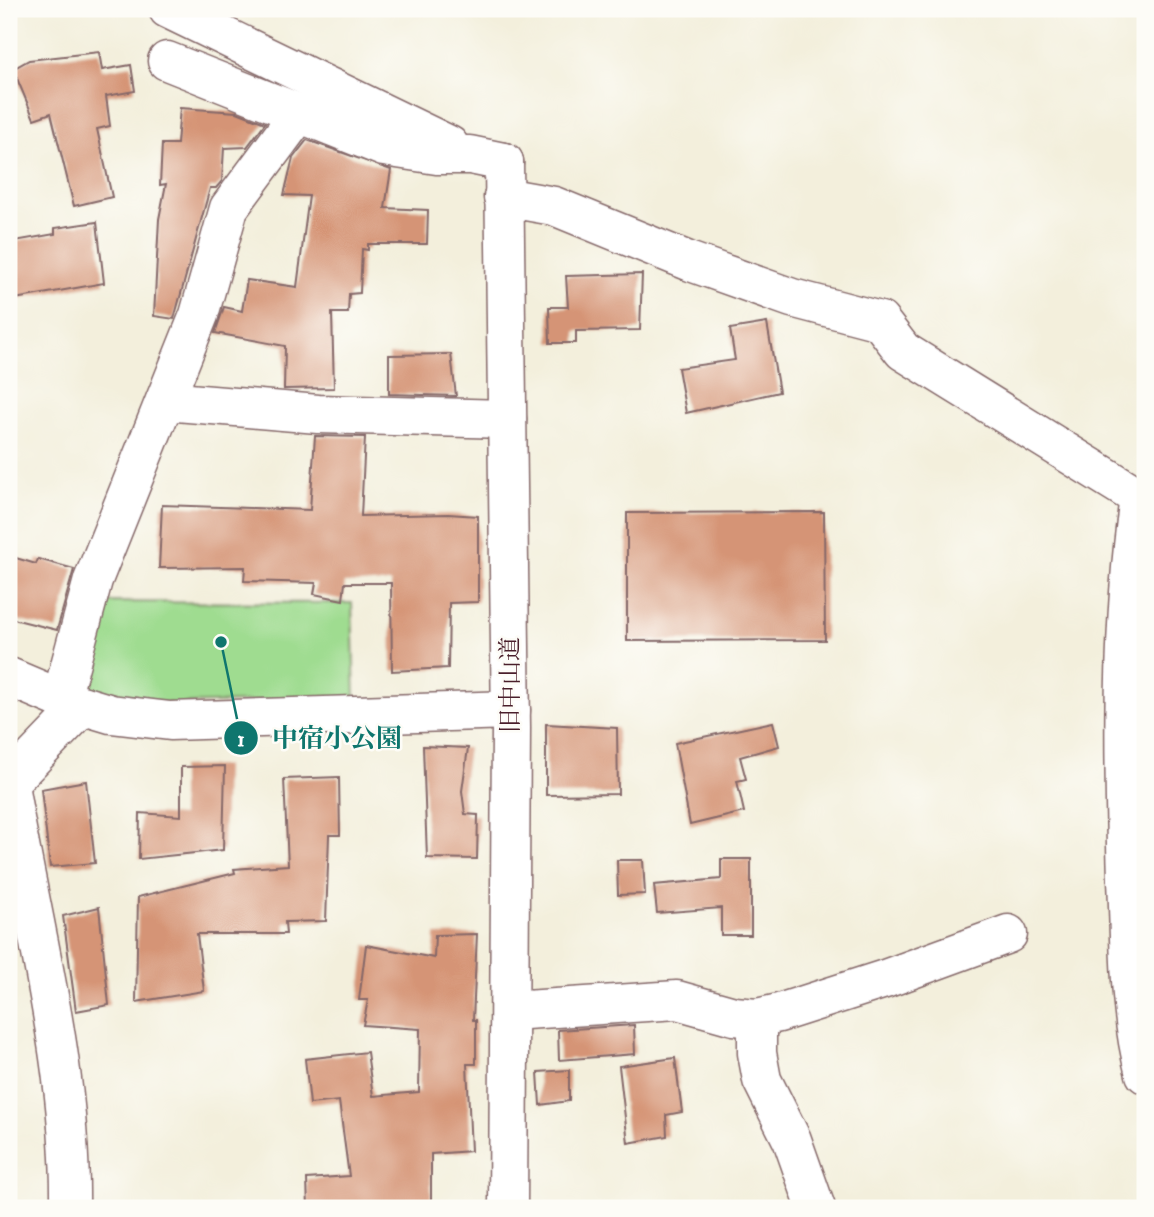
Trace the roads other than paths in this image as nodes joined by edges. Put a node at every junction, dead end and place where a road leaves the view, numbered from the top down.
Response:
1 (168, 9) edge
2 (167, 61) dead end
3 (298, 115) junction
4 (492, 171) junction
5 (165, 401) junction
6 (507, 419) junction
7 (1142, 499) edge
8 (9, 677) edge
9 (72, 702) junction
10 (511, 710) junction
11 (9, 784) edge
12 (1008, 934) dead end
13 (510, 1011) junction
14 (757, 1018) junction
15 (1145, 1074) edge
16 (70, 1208) edge
17 (508, 1208) edge
18 (816, 1208) edge

1 - 4 street
2 - 3 street
3 - 4 street
3 - 5 street
4 - 6 street, 旧中山道
4 - 7 street
5 - 6 street
5 - 9 street
6 - 10 street, 旧中山道
7 - 15 street
8 - 9 street
9 - 10 street
9 - 11 street
10 - 13 street, 旧中山道
11 - 16 street
12 - 14 street
13 - 14 street
13 - 17 street, 旧中山道
14 - 18 street

